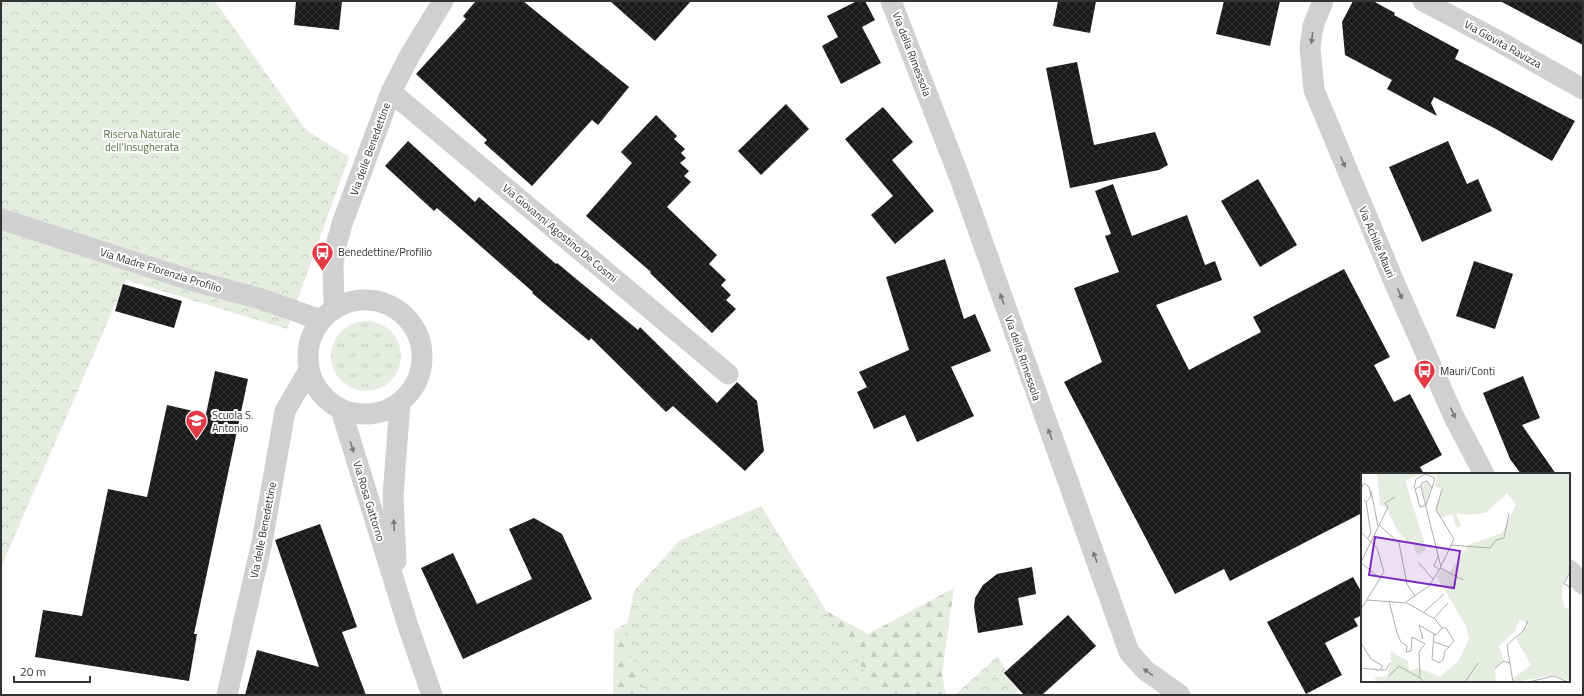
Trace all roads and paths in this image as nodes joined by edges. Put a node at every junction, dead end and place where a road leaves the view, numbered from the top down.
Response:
1 (443, 1) edge
2 (892, 1) edge
3 (1323, 1) edge
4 (1423, 1) edge
5 (1583, 89) edge
6 (391, 92) junction
7 (1, 219) edge
8 (327, 314) junction
9 (309, 370) junction
10 (728, 374) dead end
11 (400, 402) junction
12 (341, 410) junction
13 (1483, 473) edge
14 (1570, 571) edge
15 (1583, 584) edge
16 (397, 592) junction
17 (227, 695) edge
18 (432, 695) edge
19 (1180, 695) edge

1 - 6 street, Via delle Benedettine
19 -> 2 street, Via della Rimessola
3 -> 13 street, Via Achille Mauri
4 - 5 street, Via Giovita Ravizza
6 - 8 street, Via delle Benedettine
6 - 10 street, Via Giovanni Agostino De Cosmi
7 - 8 street, Via Madre Florenzia Profilio
8 - 9 street
8 - 11 street
9 - 12 street
9 - 17 street, Via delle Benedettine
11 - 12 street
16 -> 11 street, Via Rosa Gattorno
12 -> 16 street, Via Rosa Gattorno
14 - 15 street
16 - 18 street, Via Rosa Gattorno

